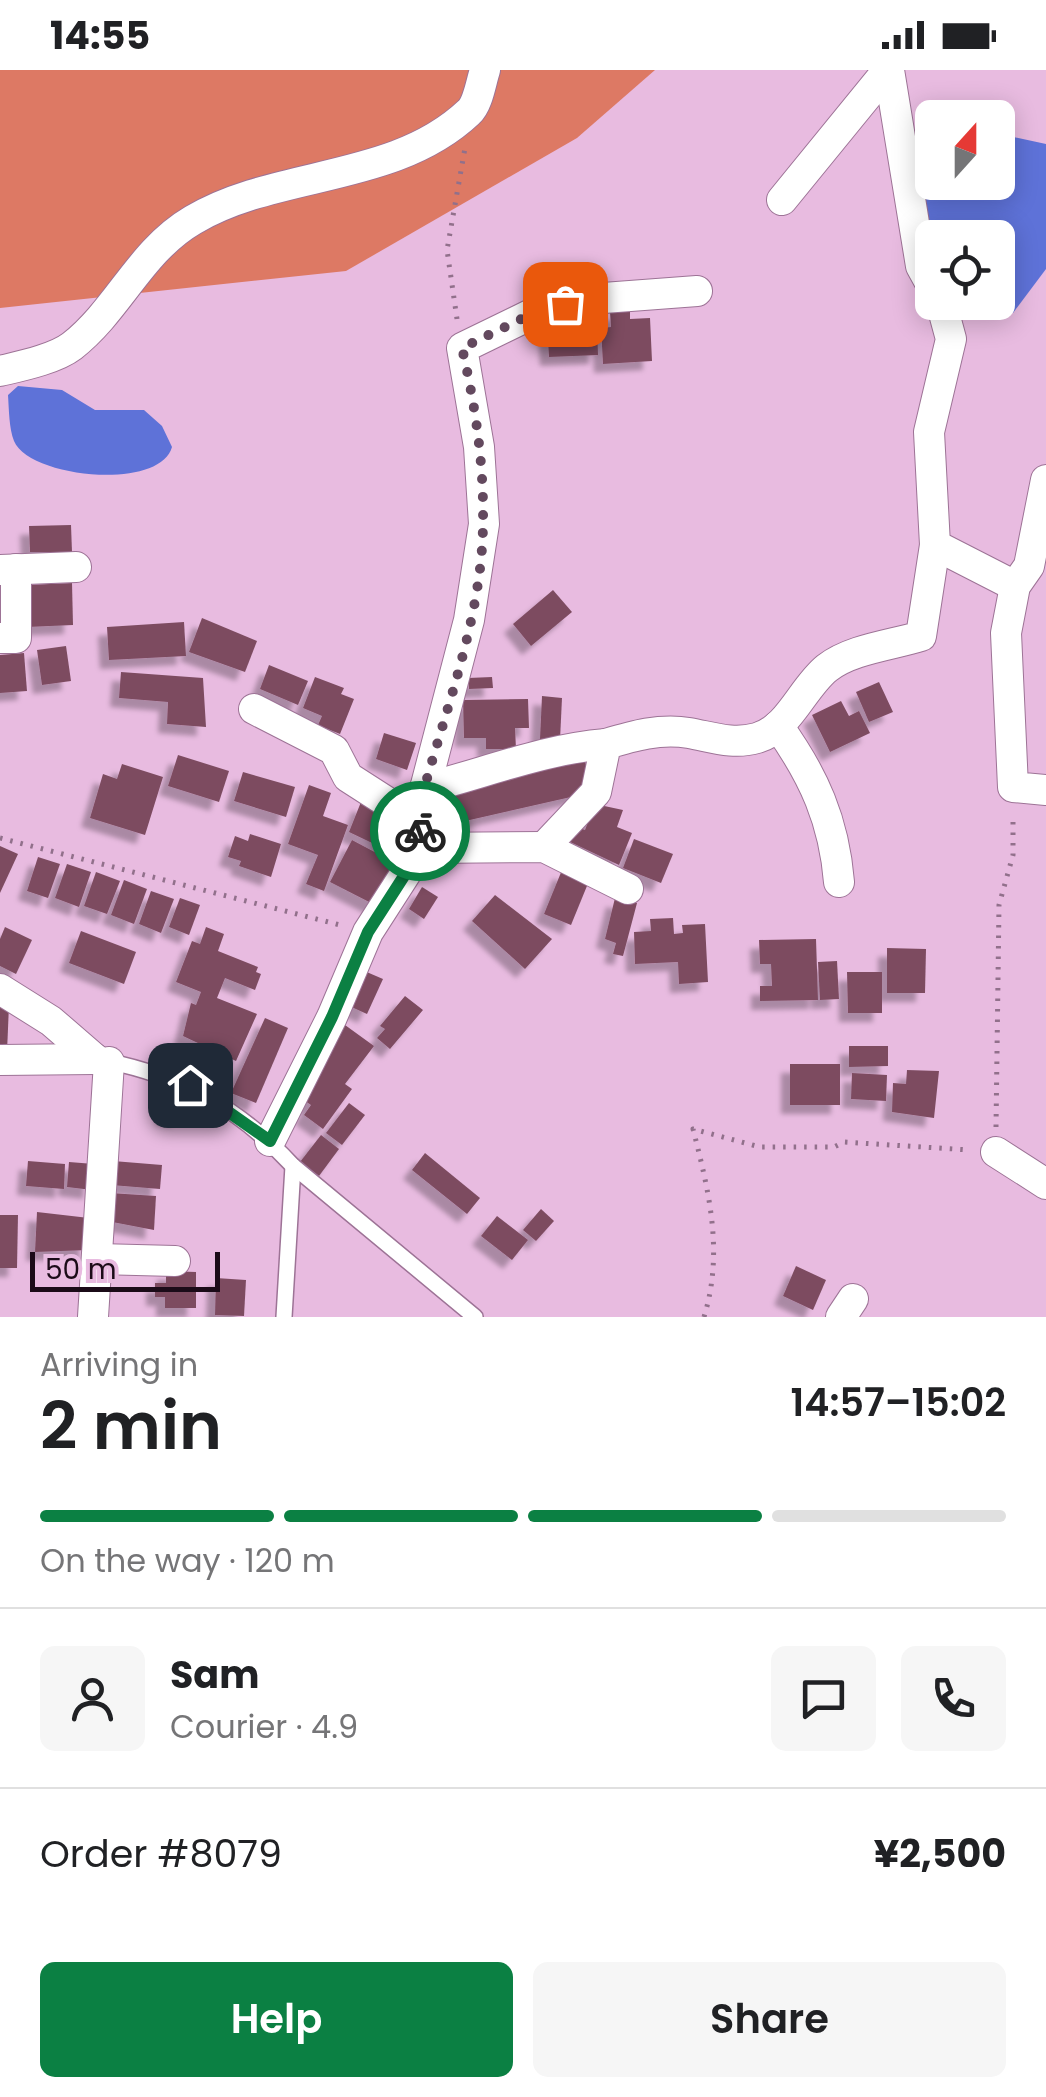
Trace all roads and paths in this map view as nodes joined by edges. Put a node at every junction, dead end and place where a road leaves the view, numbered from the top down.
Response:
1 (485, 70) edge
2 (889, 70) edge
3 (472, 110) junction
4 (782, 200) dead end
5 (915, 224) edge
6 (697, 291) dead end
7 (947, 320) edge
8 (462, 348) junction
9 (0, 371) edge
10 (1046, 480) edge
11 (935, 545) junction
12 (76, 567) dead end
13 (8, 570) edge
14 (1015, 586) junction
15 (0, 638) edge
16 (254, 708) dead end
17 (778, 726) junction
18 (606, 744) junction
19 (1012, 787) junction
20 (424, 788) junction
21 (1046, 790) edge
22 (420, 835) junction
23 (0, 838) edge
24 (544, 847) junction
25 (839, 882) dead end
26 (628, 889) dead end
27 (368, 932) junction
28 (0, 988) edge
29 (0, 1060) edge
30 (102, 1061) junction
31 (270, 1141) junction
32 (996, 1152) junction
33 (293, 1166) junction
34 (1046, 1184) edge
35 (98, 1259) junction
36 (175, 1261) dead end
37 (93, 1317) edge
38 (284, 1317) edge
39 (475, 1317) edge
40 (704, 1317) edge

1 - 3 street
2 - 4 street
2 - 5 street
3 - 8 path
3 - 9 street
6 - 8 street
7 - 11 street
8 - 20 street
10 - 14 street
11 - 14 street
11 - 17 street
12 - 13 street
13 - 15 street
14 - 19 street
16 - 22 street
17 - 18 street
17 - 25 street
18 - 20 street
18 - 24 street
19 - 21 street
19 - 32 path
20 - 22 street
22 - 24 street
22 - 27 street
23 - 27 path
24 - 26 street
27 - 31 street
28 - 30 street
29 - 30 street
30 - 31 lane
30 - 35 street
31 - 33 lane
32 - 34 street
32 - 40 path
33 - 38 lane
33 - 39 lane
35 - 36 street
35 - 37 street

